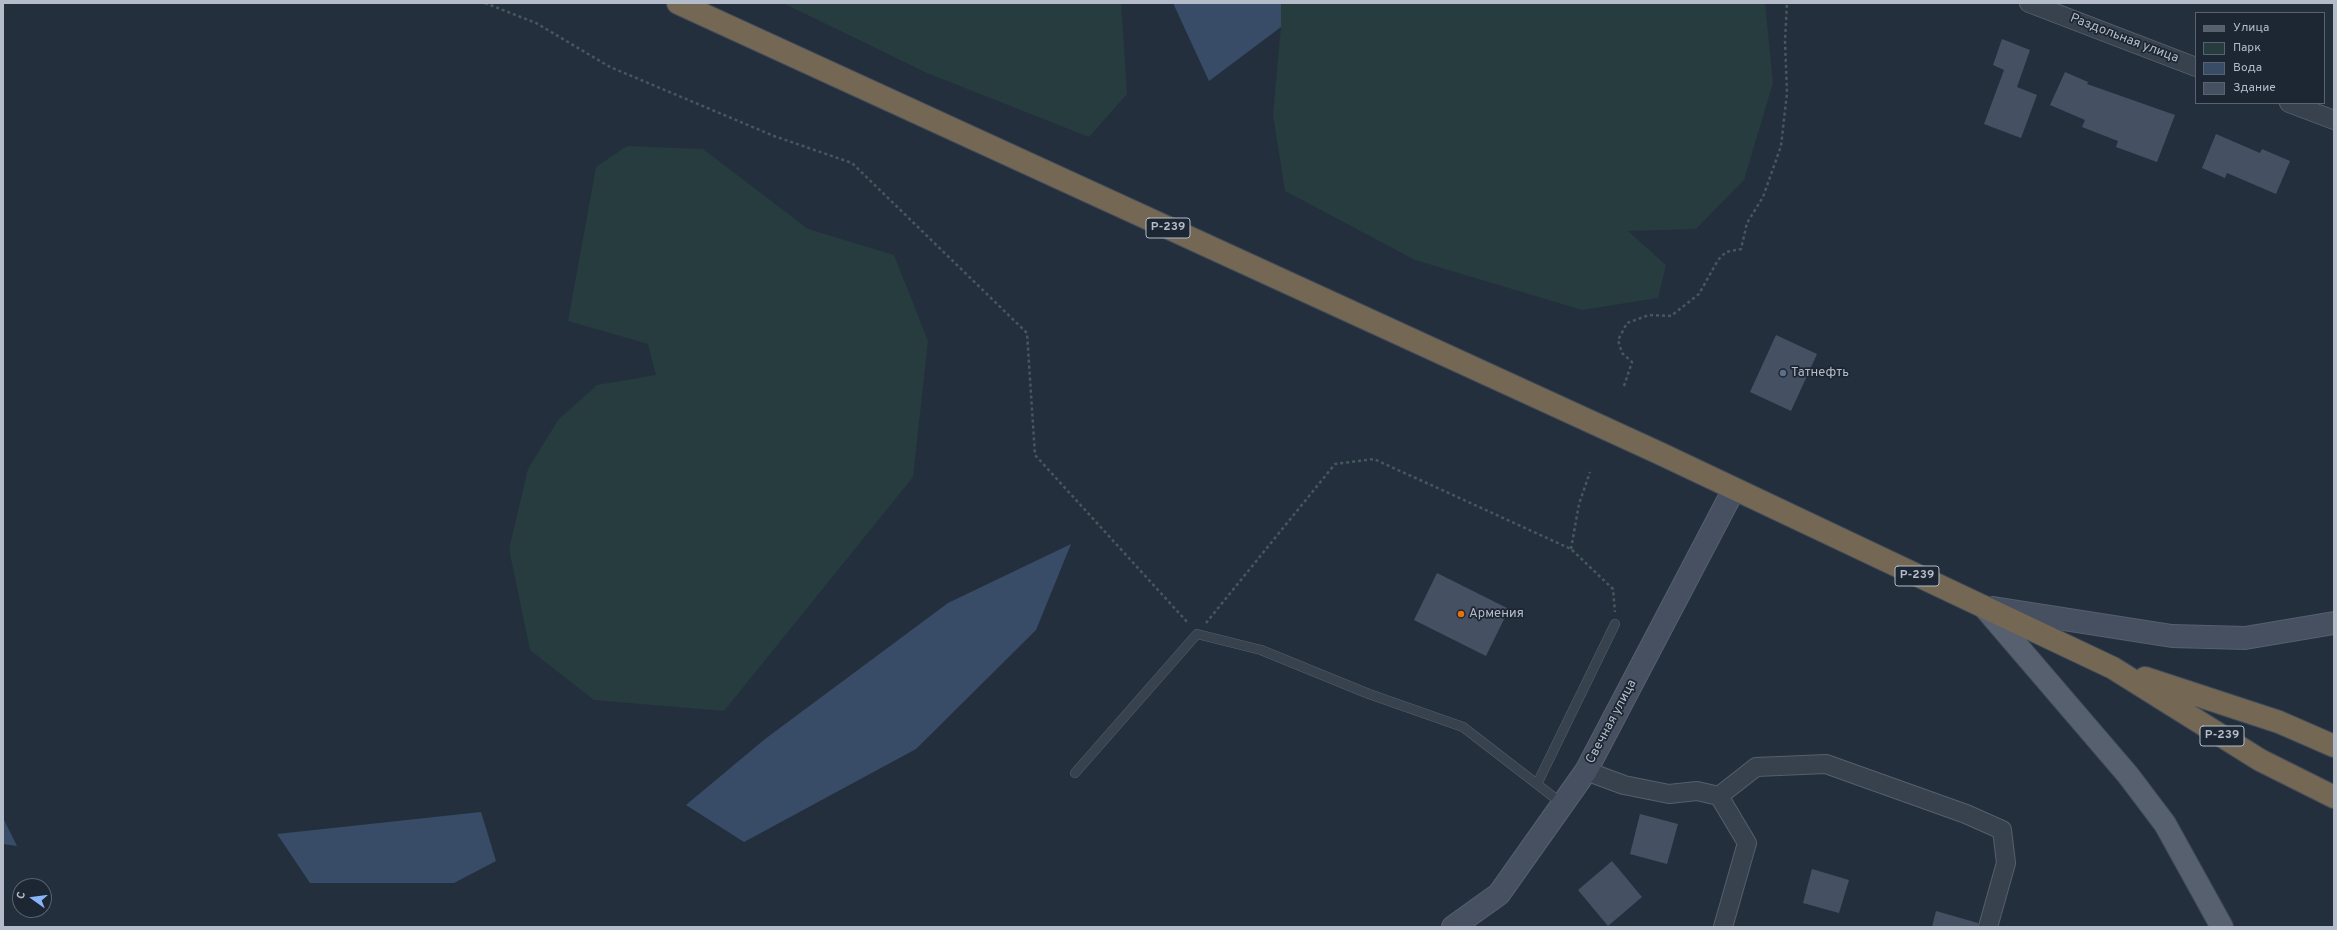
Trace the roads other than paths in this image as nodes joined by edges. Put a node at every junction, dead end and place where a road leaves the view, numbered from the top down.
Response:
1 (678, 3) edge
2 (2029, 3) edge
3 (2195, 67) edge
4 (2292, 104) edge
5 (2334, 120) edge
6 (1734, 489) junction
7 (1984, 607) junction
8 (2334, 623) edge
9 (1615, 624) road end
10 (2113, 668) junction
11 (2334, 746) edge
12 (1586, 771) junction
13 (1075, 773) dead end
14 (1537, 784) junction
15 (1720, 796) junction
16 (2334, 798) edge
17 (1564, 804) junction
18 (1454, 927) edge
19 (1722, 927) edge
20 (1988, 927) edge
21 (2222, 927) edge

1 - 6 highway, Р-239
2 - 3 street, Раздольная улица
4 - 5 street
6 - 7 highway, Р-239
6 - 12 street, Свечная улица
7 - 8 street
7 - 10 highway, Р-239
7 - 21 main road
9 - 14 lane
10 - 11 highway, Р-239
10 - 16 highway, Р-239
12 - 15 street
12 - 17 street, Свечная улица
13 - 14 lane
14 - 17 lane
15 - 19 street
15 - 20 street
17 - 18 street, Свечная улица

